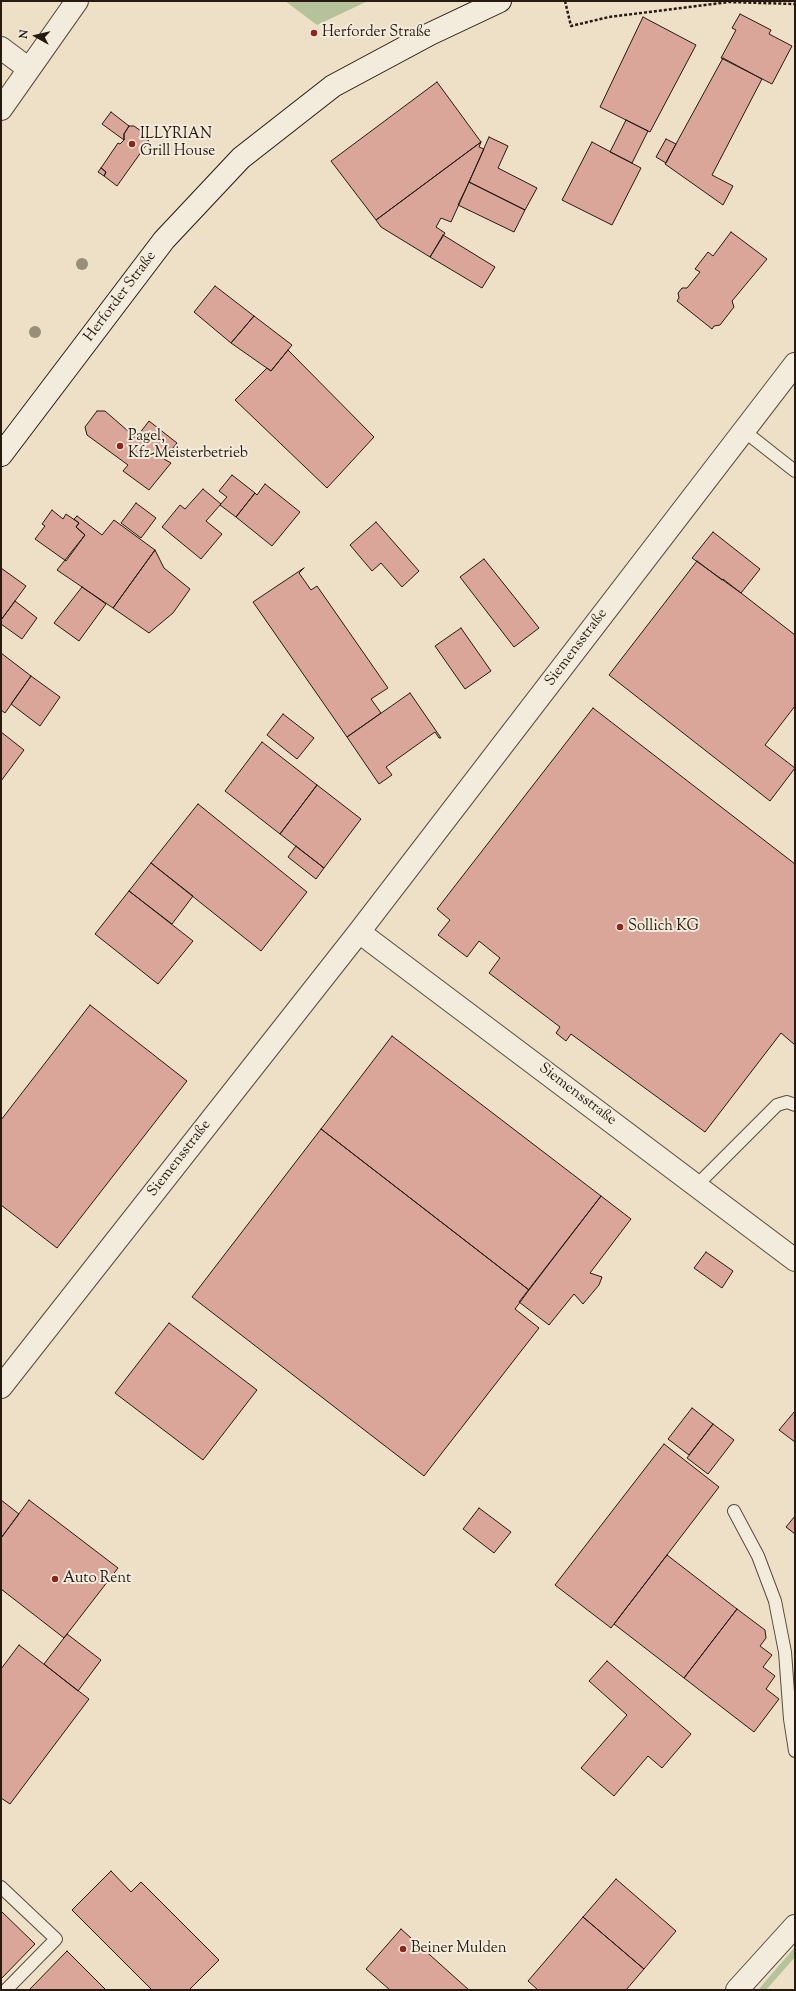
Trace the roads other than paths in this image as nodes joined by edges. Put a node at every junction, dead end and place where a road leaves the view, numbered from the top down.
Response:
1 (76, 1) edge
2 (500, 1) edge
3 (1, 48) edge
4 (30, 69) junction
5 (1, 109) edge
6 (795, 364) edge
7 (744, 431) junction
8 (1, 455) edge
9 (795, 471) edge
10 (359, 932) junction
11 (795, 1105) edge
12 (697, 1185) junction
13 (795, 1260) edge
14 (1, 1387) edge
15 (734, 1511) dead end
16 (795, 1751) edge
17 (1, 1887) edge
18 (795, 1926) edge
19 (6, 1990) edge
20 (738, 1990) edge

1 - 4 street
2 - 8 street, Herforder Straße
3 - 4 street
4 - 5 street
6 - 7 street, Siemensstraße
7 - 9 lane
7 - 10 street, Siemensstraße
10 - 12 street, Siemensstraße
10 - 14 street, Siemensstraße
11 - 12 lane
12 - 13 street, Siemensstraße
15 - 16 lane
17 - 19 lane
18 - 20 street

